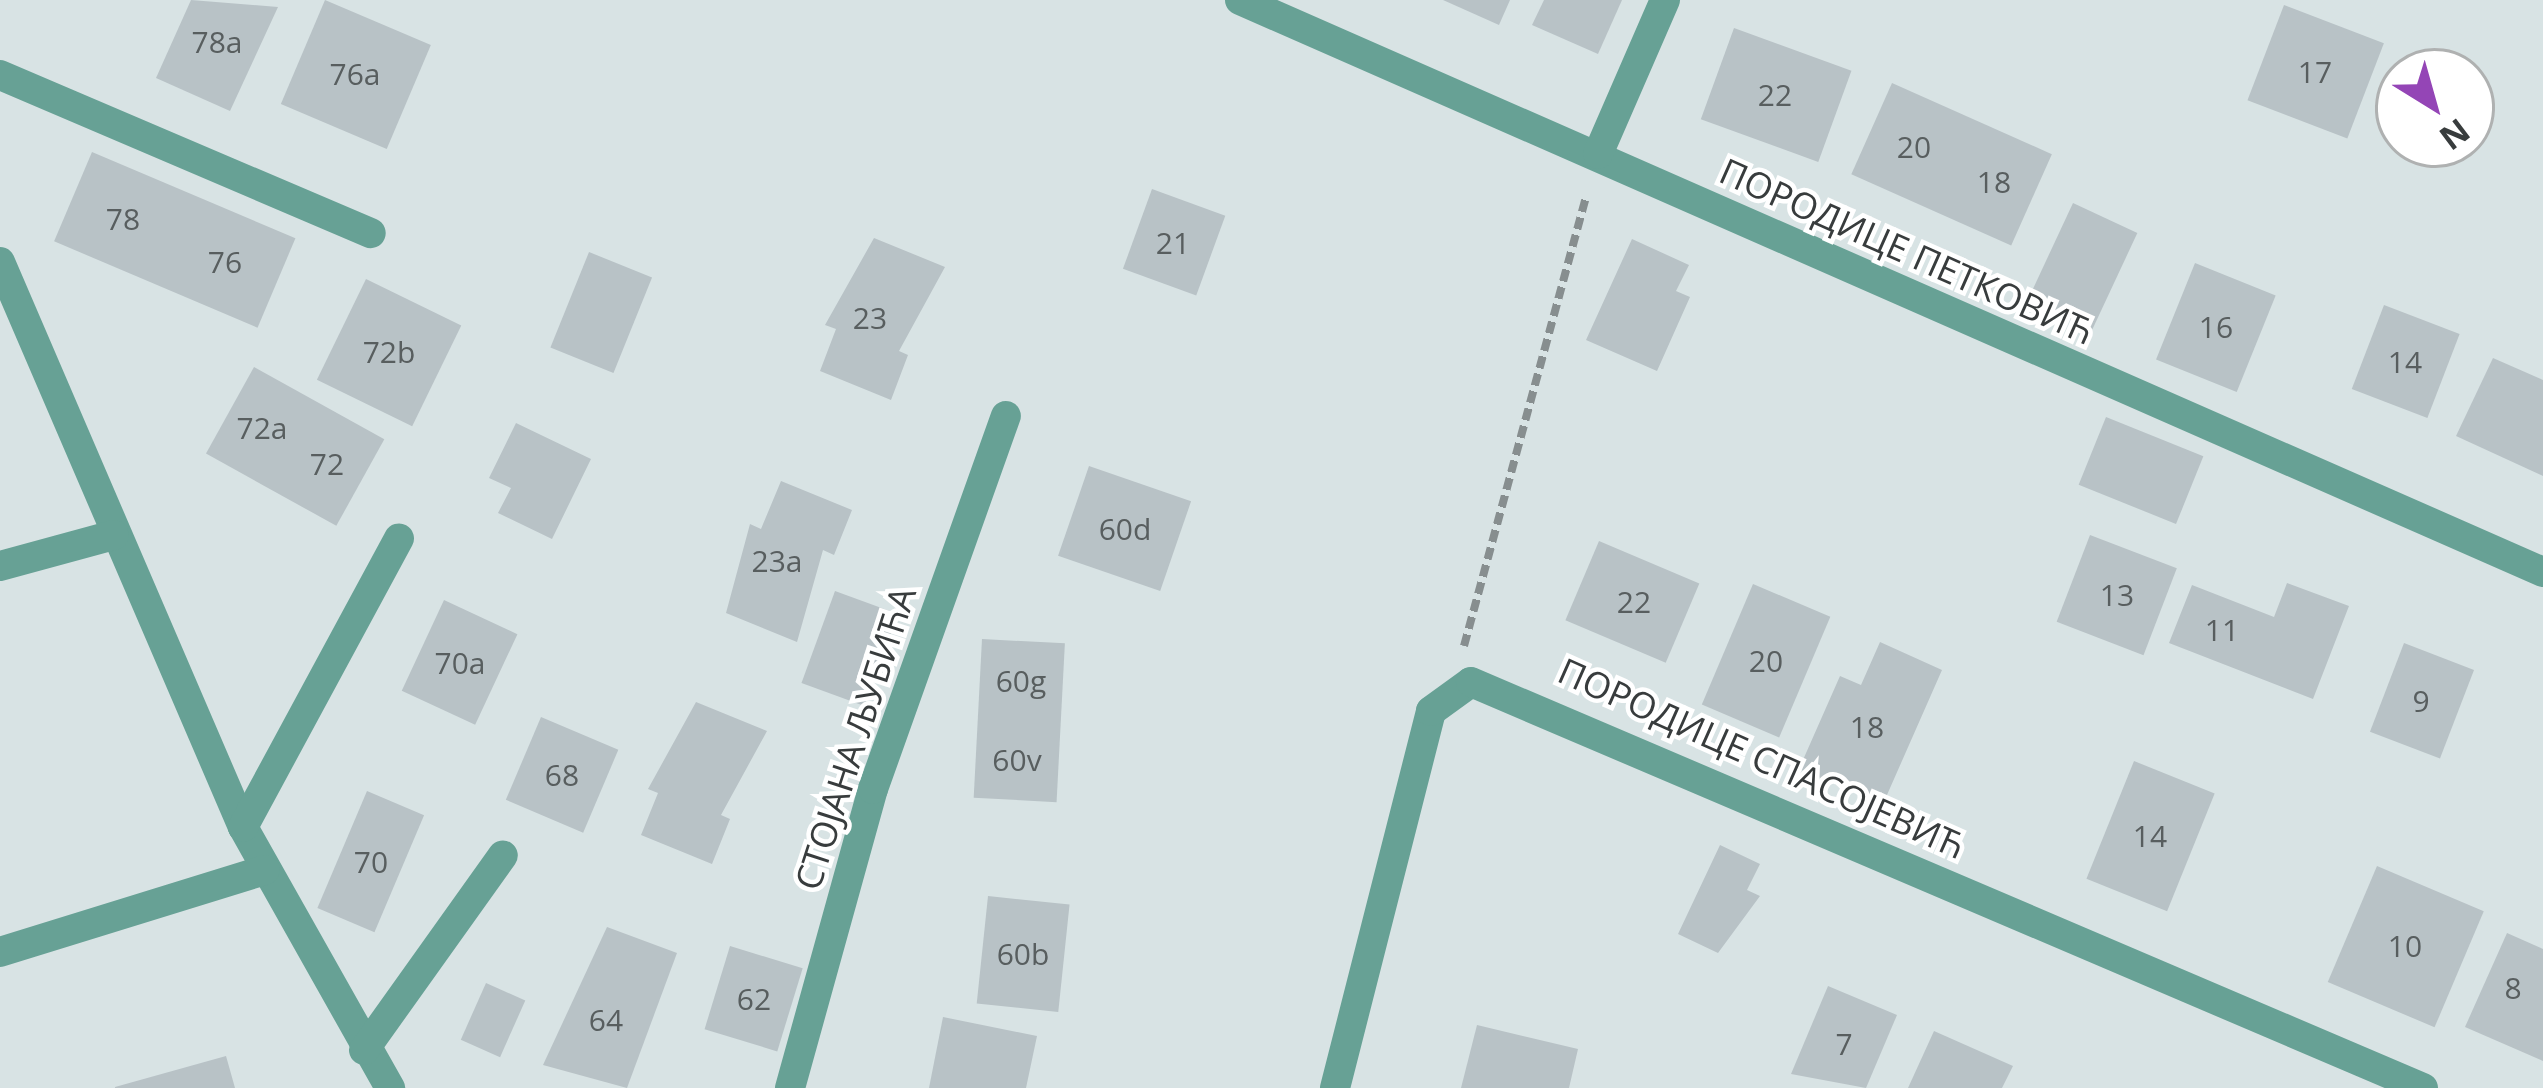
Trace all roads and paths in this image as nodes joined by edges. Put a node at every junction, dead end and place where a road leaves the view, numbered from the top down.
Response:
1 (1240, 0) edge
2 (1665, 0) edge
3 (0, 75) edge
4 (1598, 154) junction
5 (371, 232) dead end
6 (0, 262) edge
7 (1006, 416) dead end
8 (114, 535) junction
9 (399, 539) dead end
10 (0, 566) edge
11 (2543, 572) edge
12 (1452, 688) junction
13 (243, 827) junction
14 (502, 855) dead end
15 (265, 870) junction
16 (0, 952) edge
17 (364, 1051) junction
18 (391, 1088) edge
19 (790, 1088) edge
20 (1335, 1088) edge
21 (2423, 1088) edge

1 - 4 street, ПОРОДИЦЕ ПЕТКОВИЋ
2 - 4 street
3 - 5 street
4 - 11 street, ПОРОДИЦЕ ПЕТКОВИЋ
4 - 12 path
6 - 8 street
7 - 19 street, СТОЈАНА ЉУБИЋА
8 - 10 street
8 - 13 street
9 - 13 street
12 - 20 street
12 - 21 street, ПОРОДИЦЕ СПАСОЈЕВИЋ
13 - 15 street
14 - 17 street
15 - 16 street
15 - 17 street
17 - 18 street

